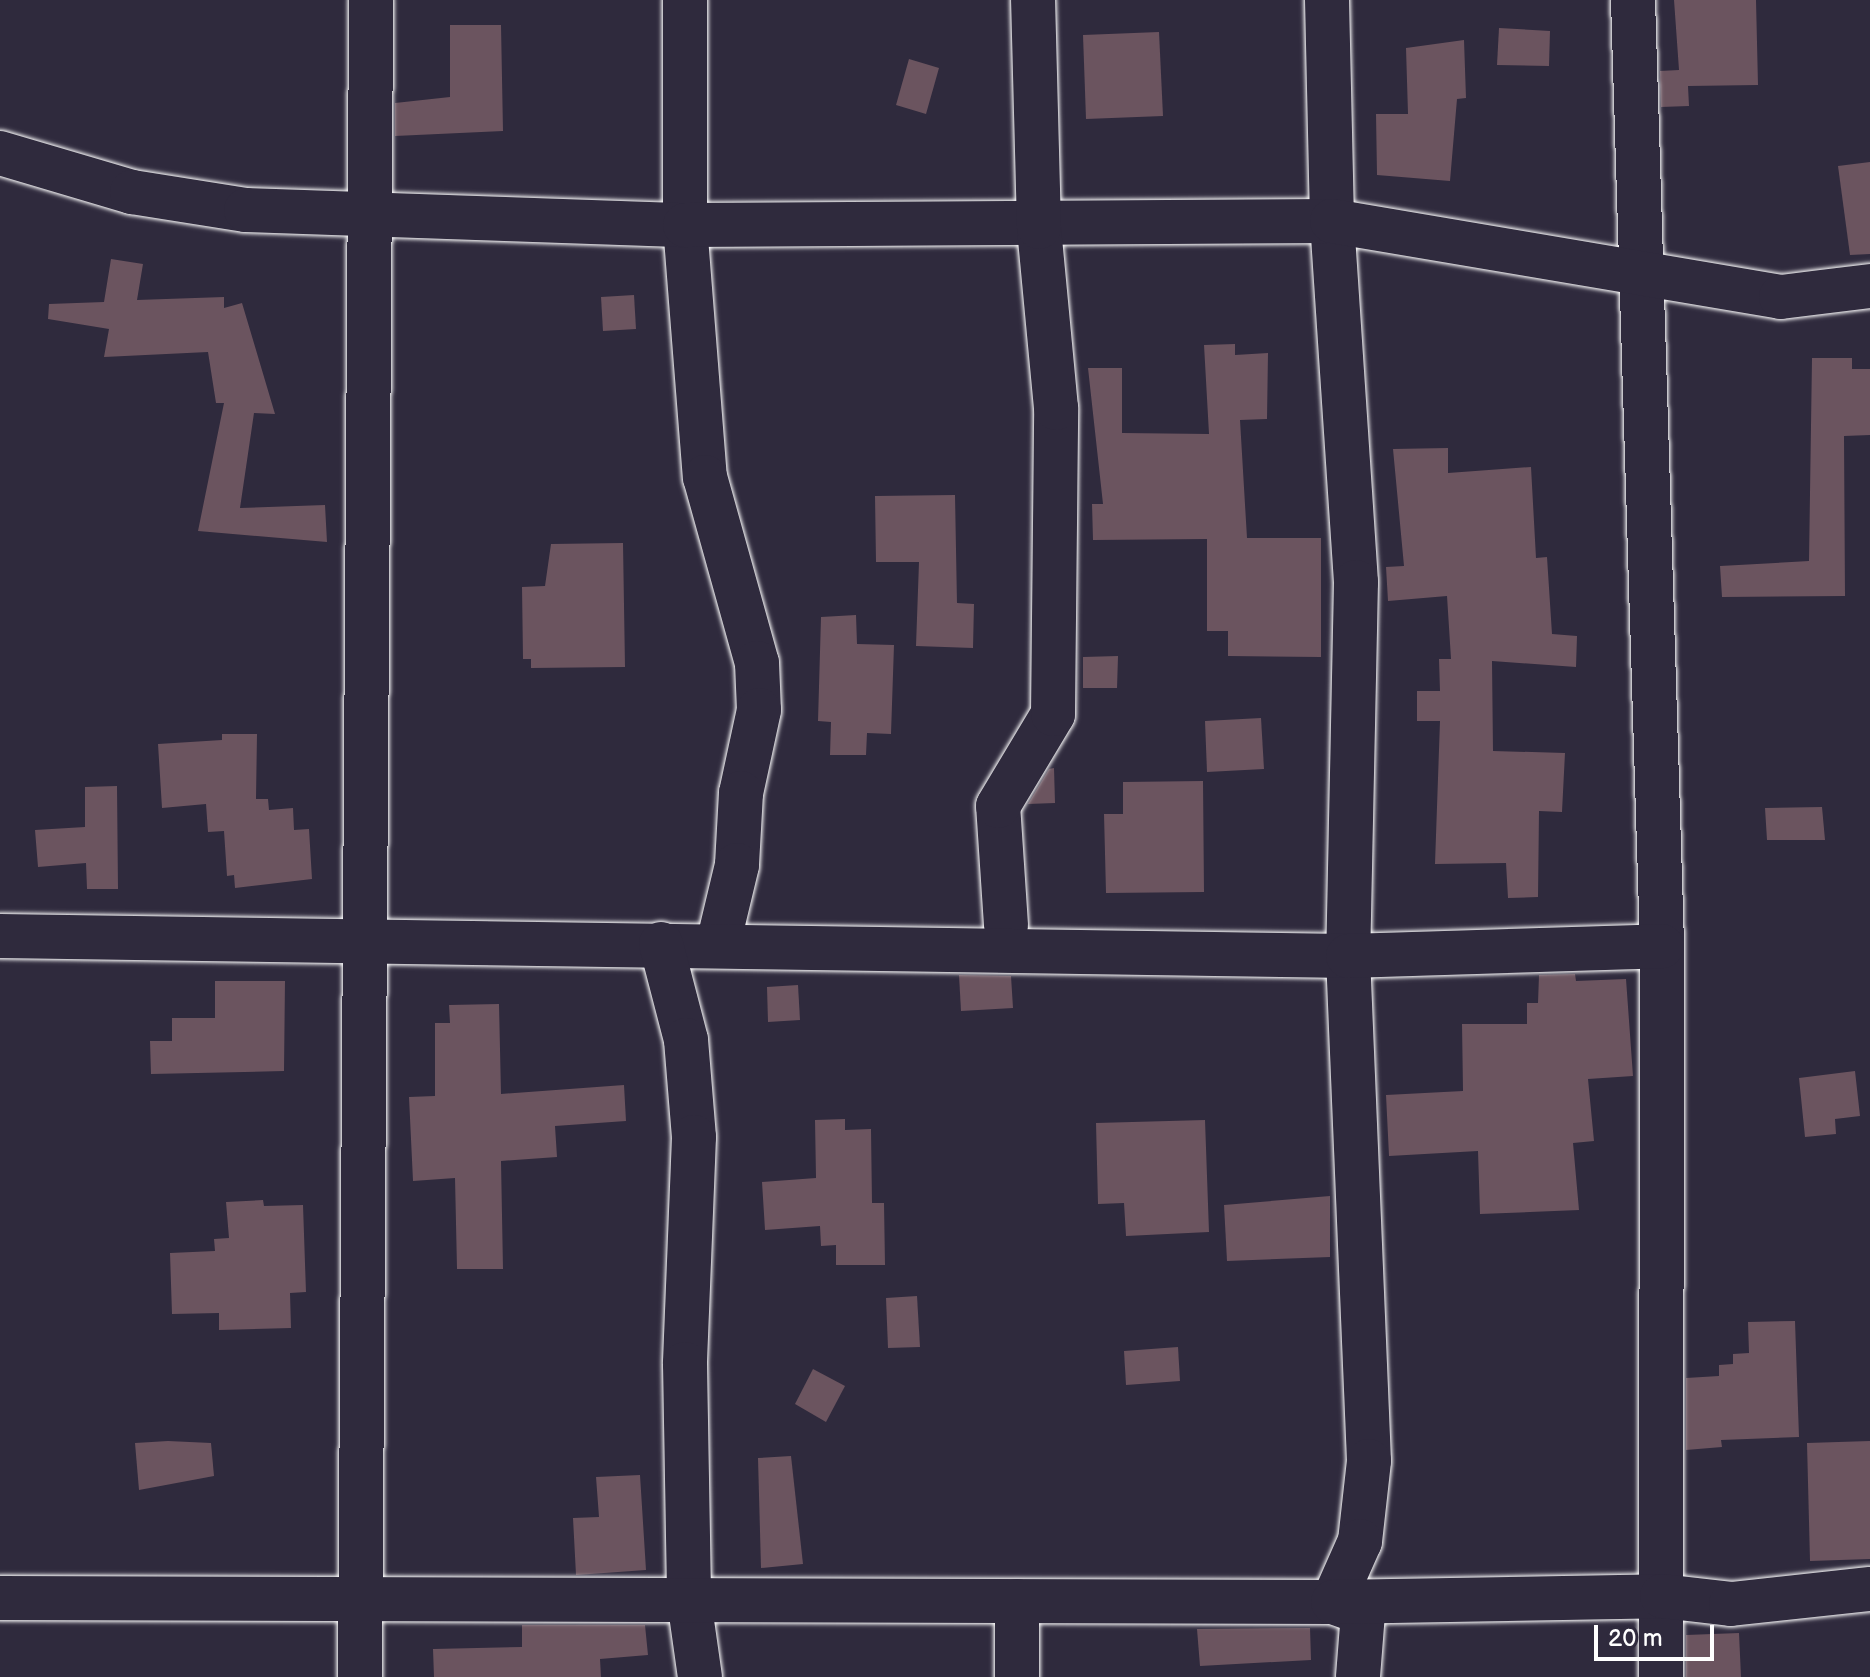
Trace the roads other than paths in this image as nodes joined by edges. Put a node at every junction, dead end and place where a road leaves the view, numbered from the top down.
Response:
1 (371, 0) edge
2 (685, 0) edge
3 (1033, 0) edge
4 (1327, 0) edge
5 (1633, 0) edge
6 (0, 153) edge
7 (369, 210) junction
8 (1332, 221) junction
9 (685, 225) junction
10 (1039, 227) junction
11 (1639, 267) junction
12 (1870, 286) edge
13 (1006, 925) dead end
14 (0, 936) edge
15 (362, 937) junction
16 (661, 944) junction
17 (718, 944) junction
18 (1662, 946) junction
19 (1348, 956) junction
20 (1870, 1589) edge
21 (1662, 1596) junction
22 (0, 1598) edge
23 (361, 1599) junction
24 (689, 1600) junction
25 (1017, 1601) junction
26 (1333, 1602) junction
27 (360, 1677) edge
28 (700, 1677) edge
29 (1017, 1677) edge
30 (1358, 1677) edge
31 (1661, 1677) edge

1 - 7 street
2 - 9 street
3 - 10 street
4 - 8 street
5 - 11 street
6 - 7 street
7 - 9 street
7 - 15 street
8 - 10 street
8 - 11 street
8 - 19 street
9 - 10 street
9 - 17 street
10 - 13 street
11 - 12 street
11 - 18 street
14 - 15 street
15 - 16 street
15 - 23 street
16 - 17 street
16 - 24 street
17 - 19 street
18 - 19 street
18 - 21 street
19 - 26 street
20 - 21 street
21 - 26 street
21 - 31 street
22 - 23 street
23 - 24 street
23 - 27 street
24 - 25 street
24 - 28 street
25 - 26 street
25 - 29 street
26 - 30 street

